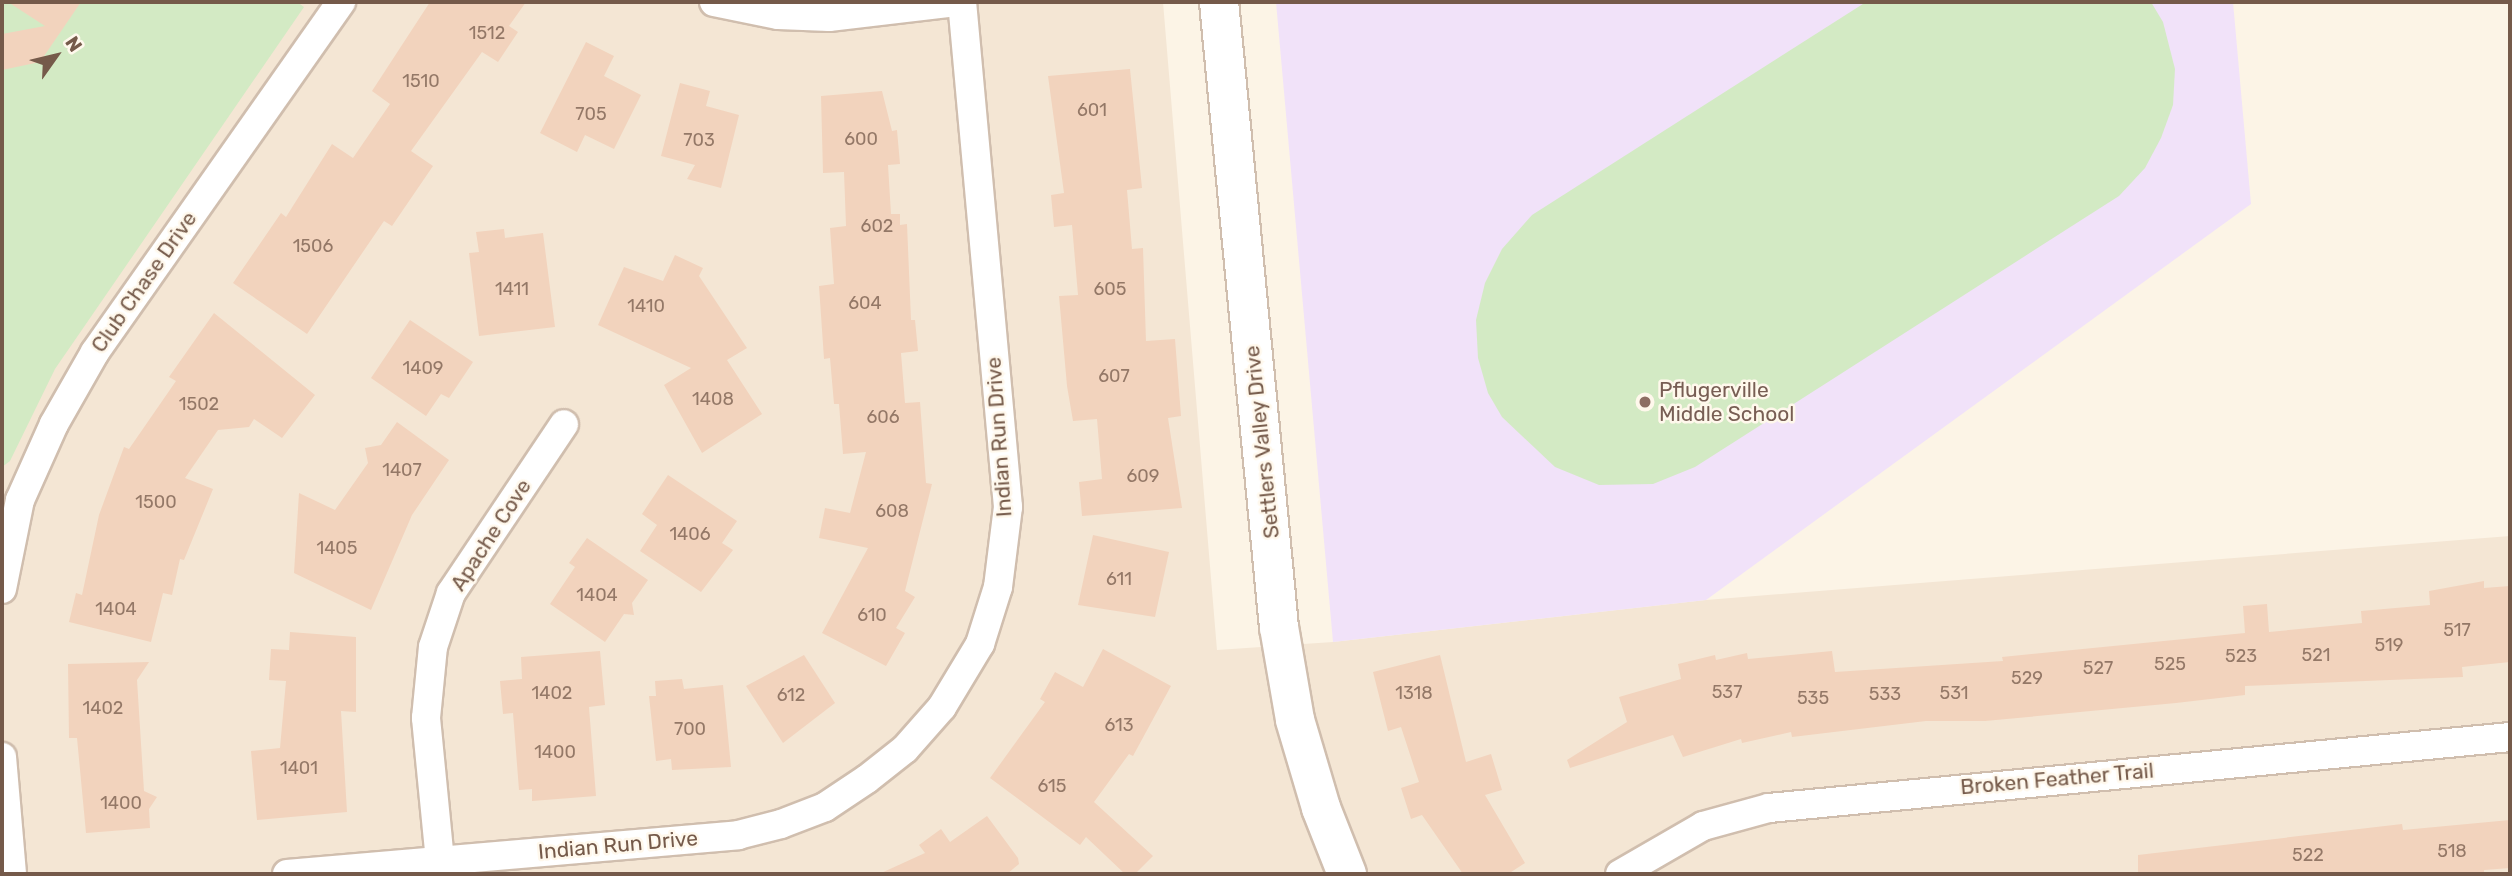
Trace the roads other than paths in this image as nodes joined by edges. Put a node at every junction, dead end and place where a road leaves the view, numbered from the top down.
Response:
1 (341, 2) edge
2 (714, 2) edge
3 (956, 2) edge
4 (962, 2) edge
5 (1219, 2) edge
6 (564, 424) dead end
7 (11, 498) edge
8 (2, 589) edge
9 (2510, 737) edge
10 (2, 757) edge
11 (440, 861) junction
12 (12, 874) edge
13 (286, 874) edge
14 (1347, 874) edge
15 (1620, 874) edge

1 - 7 street, Club Chase Drive
2 - 3 street
4 - 11 street, Indian Run Drive
5 - 14 street, Settlers Valley Drive
6 - 11 street, Apache Cove
7 - 8 street, Club Chase Drive
9 - 15 street, Broken Feather Trail
10 - 12 street
11 - 13 street, Indian Run Drive

